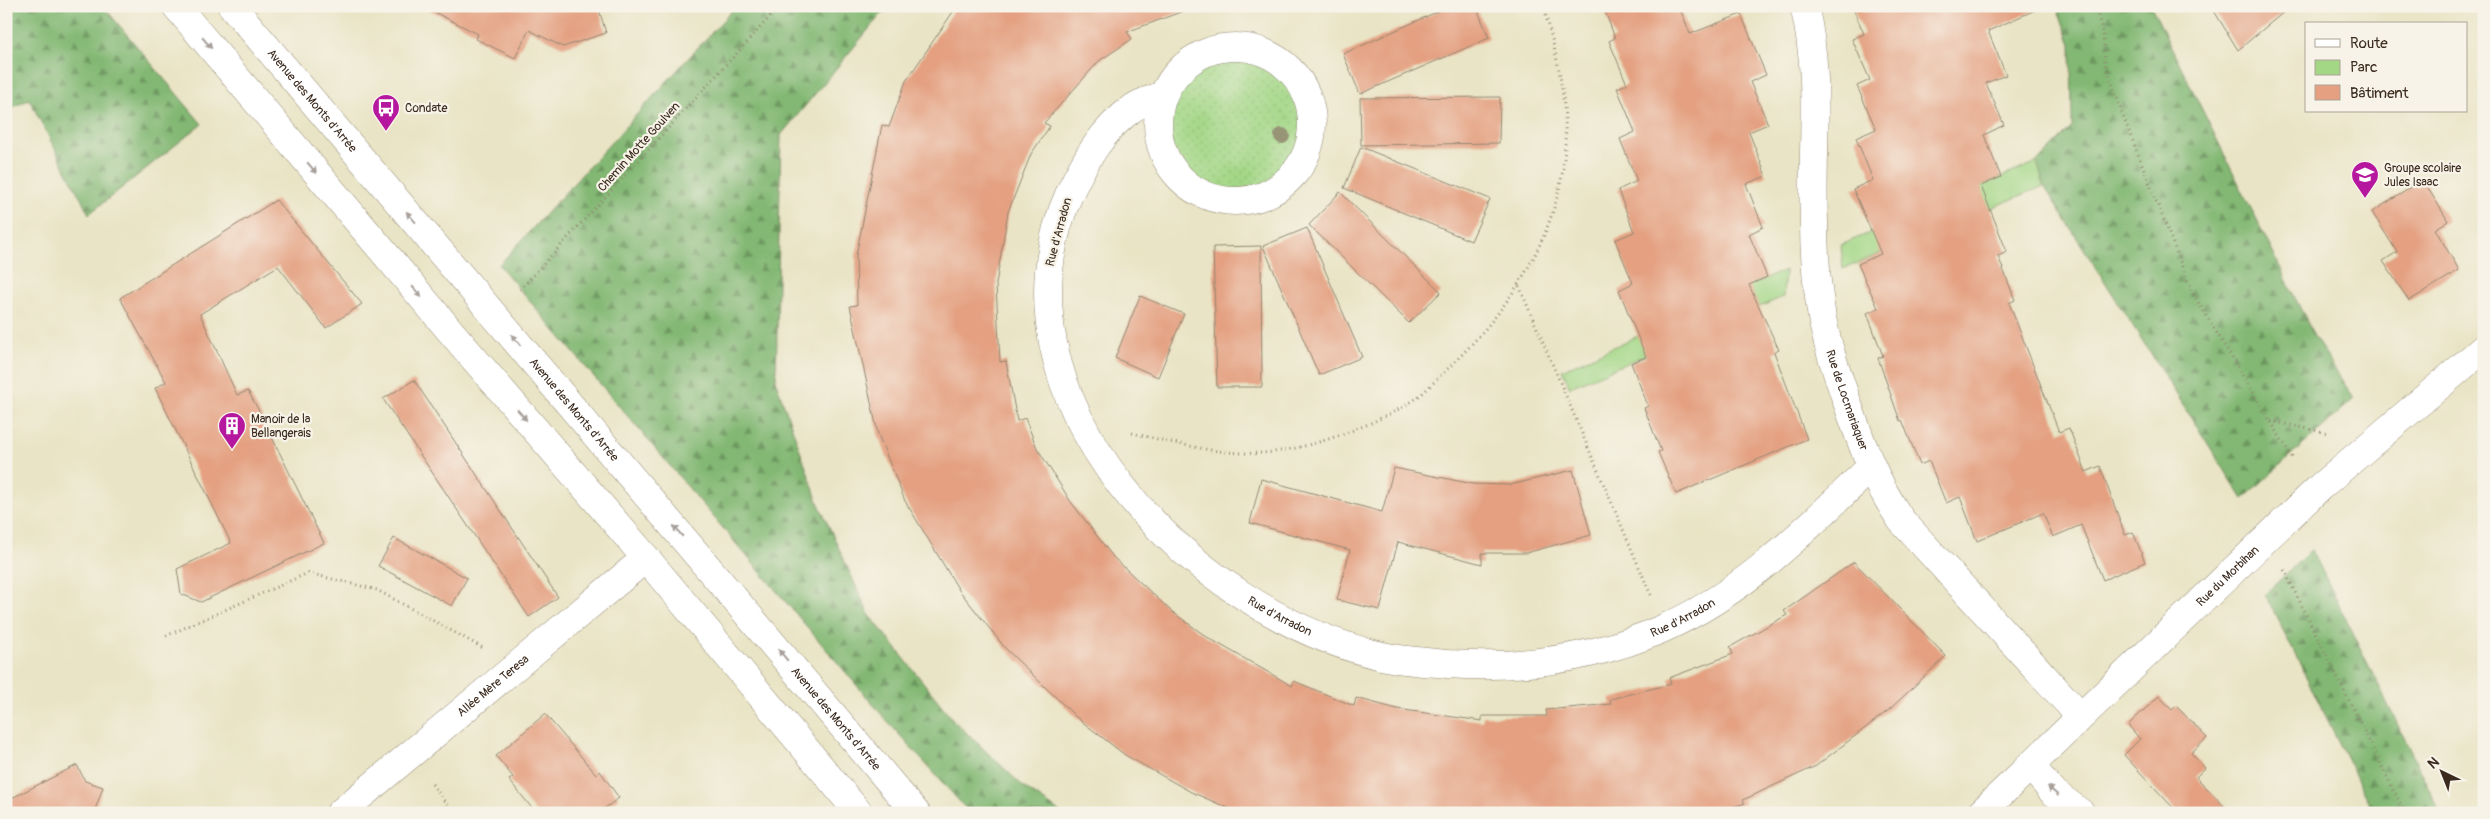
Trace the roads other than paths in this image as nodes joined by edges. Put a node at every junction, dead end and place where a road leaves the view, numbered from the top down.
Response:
1 (176, 6) edge
2 (1804, 6) edge
3 (244, 10) edge
4 (1163, 95) junction
5 (2484, 348) edge
6 (1871, 467) junction
7 (646, 558) junction
8 (2080, 716) junction
9 (2030, 765) junction
10 (340, 813) edge
11 (859, 813) edge
12 (916, 813) edge
13 (1981, 813) edge
14 (2081, 813) edge

1 -> 7 street
2 - 6 street, Rue de Locmariaquer
12 -> 3 street, Avenue des Monts d'Arrée
4 - 4 street
4 - 6 street, Rue d'Arradon
5 - 8 street, Rue du Morbihan
6 - 8 street, Rue de Locmariaquer
7 - 10 street, Allée Mère Teresa
7 - 11 street
8 - 9 street, Rue du Morbihan
9 - 13 street, Rue du Morbihan
14 -> 9 street

